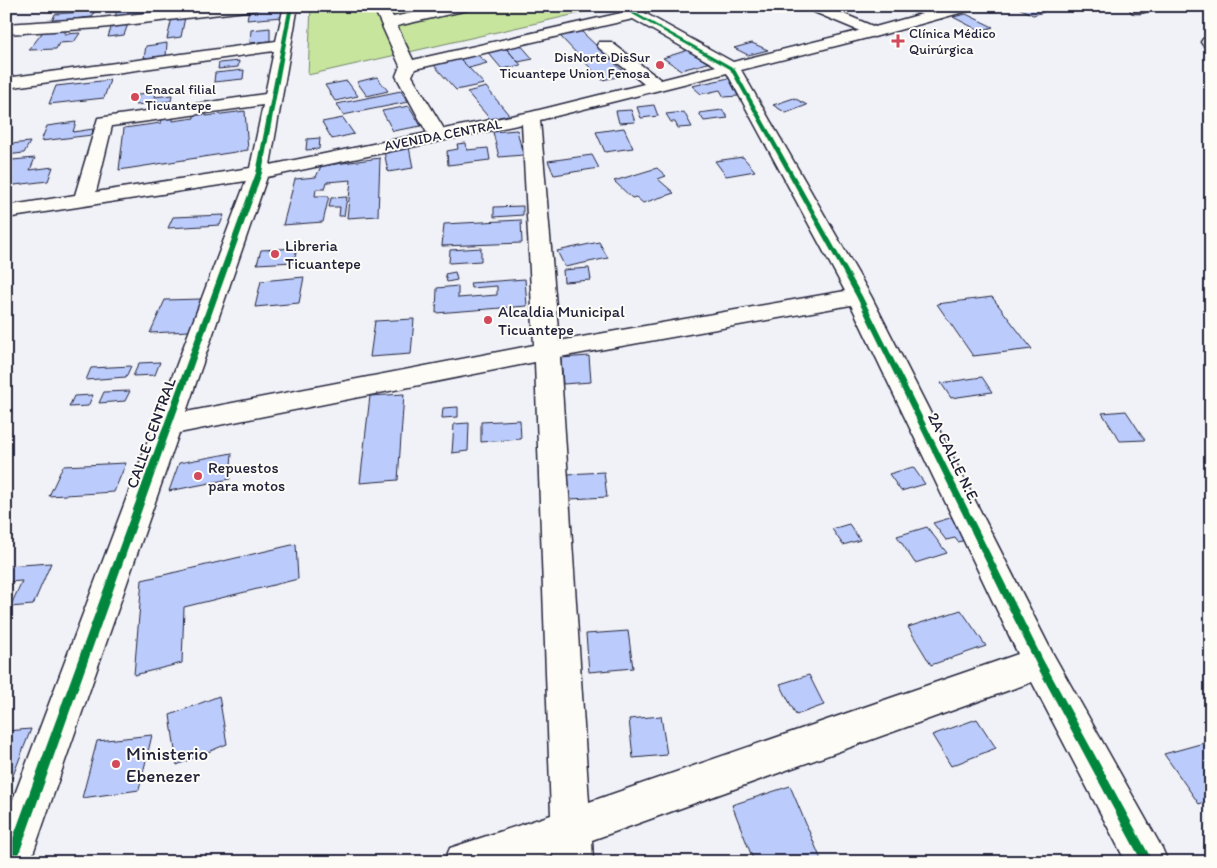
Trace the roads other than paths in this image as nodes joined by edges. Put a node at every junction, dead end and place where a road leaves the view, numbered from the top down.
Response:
1 (106, 6) edge
2 (255, 6) edge
3 (292, 6) edge
4 (380, 6) edge
5 (466, 6) edge
6 (620, 6) edge
7 (812, 6) edge
8 (832, 6) edge
9 (913, 6) edge
10 (960, 7) edge
11 (636, 14) junction
12 (937, 15) junction
13 (100, 23) junction
14 (388, 23) junction
15 (880, 30) junction
16 (9, 35) edge
17 (284, 45) junction
18 (605, 45) dead end
19 (408, 66) junction
20 (732, 68) junction
21 (6, 83) edge
22 (658, 86) junction
23 (274, 98) junction
24 (531, 117) junction
25 (438, 135) junction
26 (259, 173) junction
27 (84, 200) junction
28 (6, 212) edge
29 (859, 296) junction
30 (546, 351) junction
31 (169, 425) junction
32 (1040, 663) junction
33 (572, 845) edge
34 (10, 862) edge
35 (464, 862) edge
36 (1148, 862) edge

1 - 13 street
2 - 13 street
3 - 17 street, CALLE CENTRAL
4 - 14 street
5 - 14 street
6 - 11 street
7 - 15 street
8 - 15 street
9 - 12 street
10 - 12 street, AVENIDA CENTRAL
11 - 19 street
11 - 20 street
12 - 15 street, AVENIDA CENTRAL
13 - 16 street
14 - 19 street
15 - 20 street, AVENIDA CENTRAL
17 - 21 street
17 - 23 street, CALLE CENTRAL
18 - 22 street
19 - 25 street
20 - 22 street, AVENIDA CENTRAL
20 - 29 street, 2A CALLE N.E.
22 - 24 street, AVENIDA CENTRAL
23 - 26 street, CALLE CENTRAL
23 - 27 street
24 - 25 street, AVENIDA CENTRAL
24 - 30 street
25 - 26 street, AVENIDA CENTRAL
26 - 27 street, AVENIDA CENTRAL
26 - 31 street, CALLE CENTRAL
27 - 28 street, AVENIDA CENTRAL
29 - 30 street
29 - 32 street, 2A CALLE N.E.
30 - 31 street
30 - 33 street
31 - 34 street, CALLE CENTRAL
32 - 33 street
32 - 36 street, 2A CALLE N.E.
33 - 35 street

